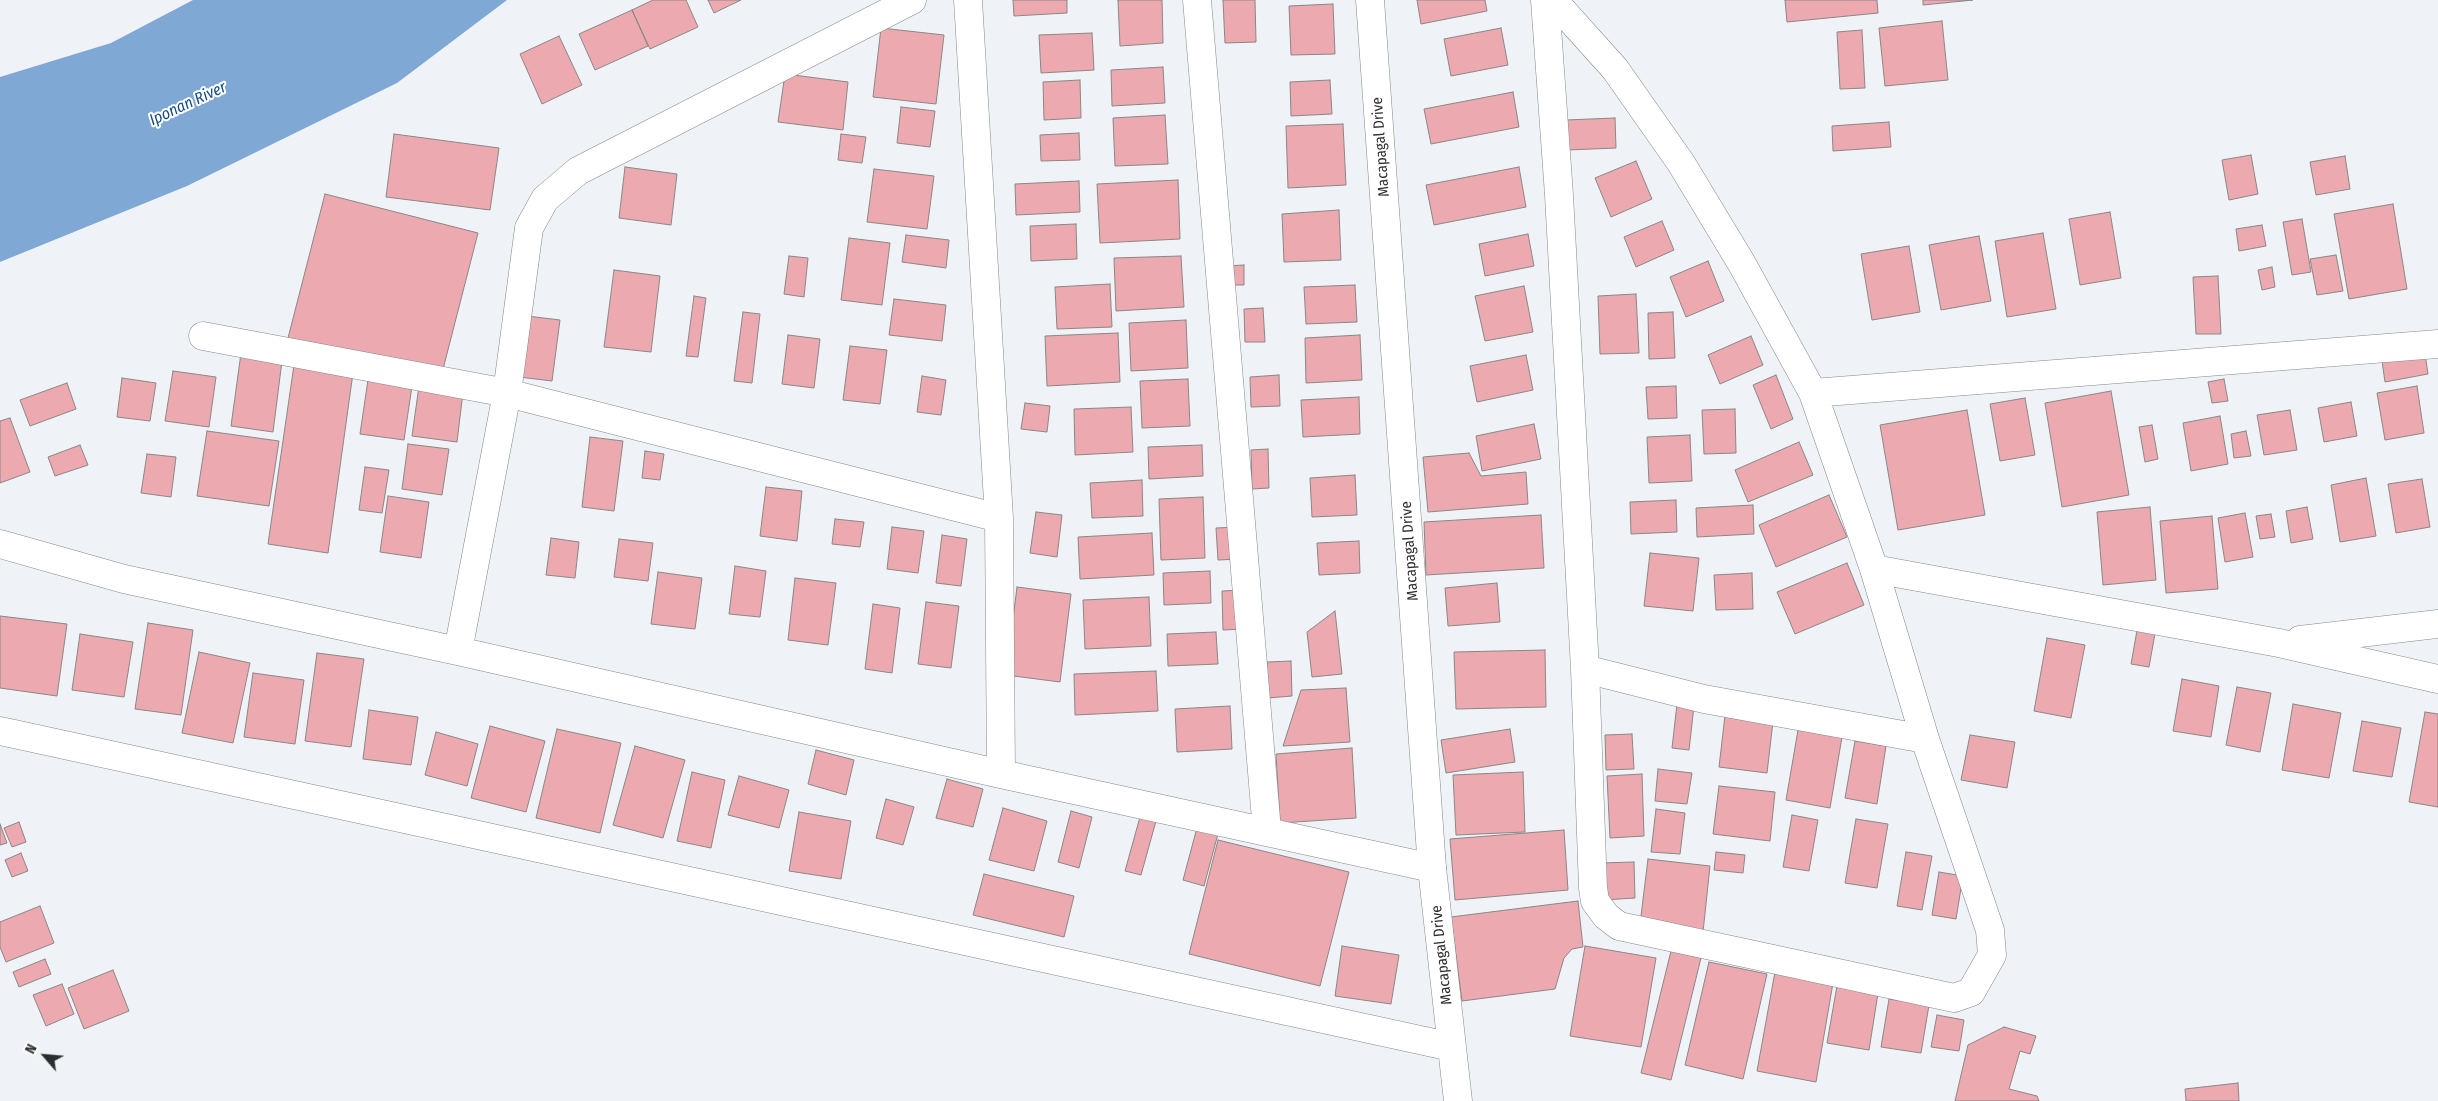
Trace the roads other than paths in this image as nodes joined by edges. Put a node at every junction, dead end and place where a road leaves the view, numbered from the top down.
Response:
1 (912, 0) edge
2 (968, 0) edge
3 (1197, 0) edge
4 (1370, 0) edge
5 (1545, 0) edge
6 (1553, 0) edge
7 (203, 336) dead end
8 (2438, 344) edge
9 (507, 393) junction
10 (1813, 393) junction
11 (999, 518) junction
12 (0, 544) edge
13 (1874, 569) junction
14 (2438, 624) edge
15 (2279, 643) junction
16 (458, 651) junction
17 (1585, 669) junction
18 (2438, 679) edge
19 (0, 731) edge
20 (1925, 739) junction
21 (1001, 774) junction
22 (1267, 831) junction
23 (1432, 868) junction
24 (1452, 1047) junction
25 (1458, 1101) edge

1 - 9 street
2 - 11 street
3 - 22 street
4 - 23 street, Macapagal Drive
5 - 17 street
6 - 10 street
7 - 9 street
8 - 10 street
9 - 11 street
9 - 16 street
10 - 13 street
11 - 21 street
12 - 16 street
13 - 15 street
13 - 20 street
14 - 15 street
15 - 18 street
16 - 21 street
17 - 20 street
17 - 20 street
19 - 24 street
21 - 22 street
22 - 23 street
23 - 24 street, Macapagal Drive
24 - 25 street, Macapagal Drive

